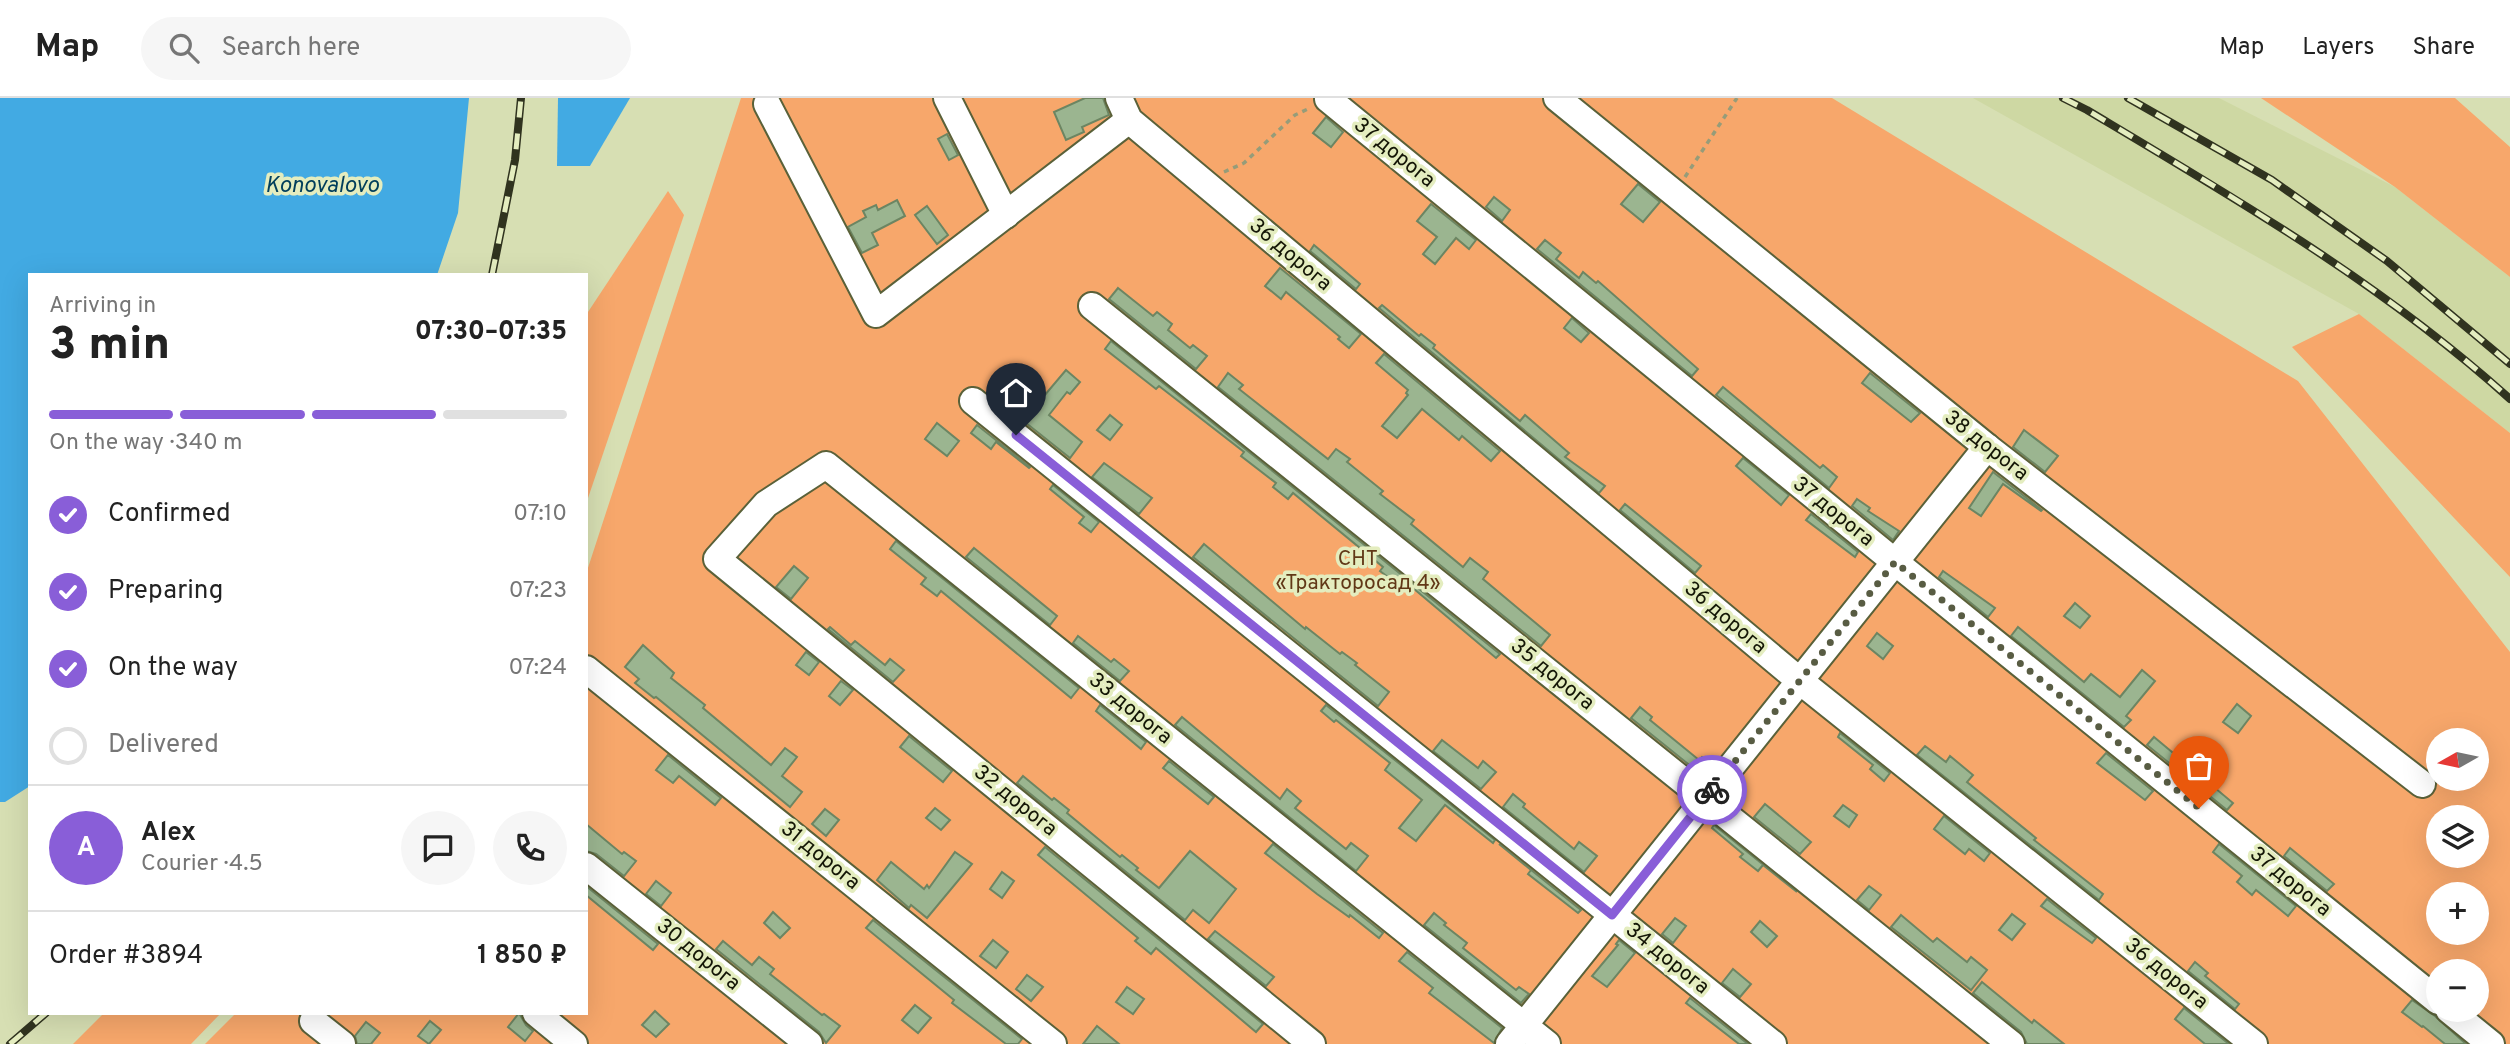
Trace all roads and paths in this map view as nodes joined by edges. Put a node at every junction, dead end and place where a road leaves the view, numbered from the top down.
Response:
1 (947, 98) edge
2 (1557, 98) edge
3 (1737, 98) edge
4 (1328, 99) edge
5 (767, 104) dead end
6 (1124, 109) edge
7 (1204, 183) junction
8 (1674, 193) junction
9 (1006, 215) junction
10 (1092, 306) dead end
11 (973, 401) dead end
12 (1987, 447) junction
13 (718, 559) joint
14 (1895, 562) junction
15 (588, 670) edge
16 (1800, 681) junction
17 (2422, 784) dead end
18 (1706, 798) junction
19 (588, 868) edge
20 (1612, 915) junction
21 (2426, 991) edge
22 (538, 1015) edge
23 (313, 1021) dead end
24 (2464, 1022) edge
25 (1516, 1035) edge
26 (342, 1044) edge
27 (574, 1044) edge
28 (809, 1044) edge
29 (1053, 1044) edge
30 (1312, 1044) edge
31 (1547, 1044) edge
32 (1773, 1044) edge
33 (2011, 1044) edge
34 (2254, 1044) edge
35 (2491, 1044) edge

1 - 9 street
2 - 8 street, 38 дорога
3 - 8 path
4 - 7 path
4 - 14 street, 37 дорога
5 - 9 street
6 - 7 street, 36 дорога
6 - 9 street
7 - 16 street, 36 дорога
8 - 12 street, 38 дорога
10 - 18 street, 35 дорога
11 - 20 street, 34 дорога
12 - 14 street
12 - 17 street, 38 дорога
13 - 25 street, 33 дорога
13 - 30 street, 32 дорога
14 - 16 street
14 - 21 street, 37 дорога
15 - 29 street, 31 дорога
16 - 18 street
16 - 34 street, 36 дорога
18 - 20 street
18 - 33 street, 35 дорога
19 - 28 street, 30 дорога
20 - 25 street
20 - 32 street, 34 дорога
22 - 27 street
23 - 26 street
24 - 35 street
25 - 31 street, 33 дорога

